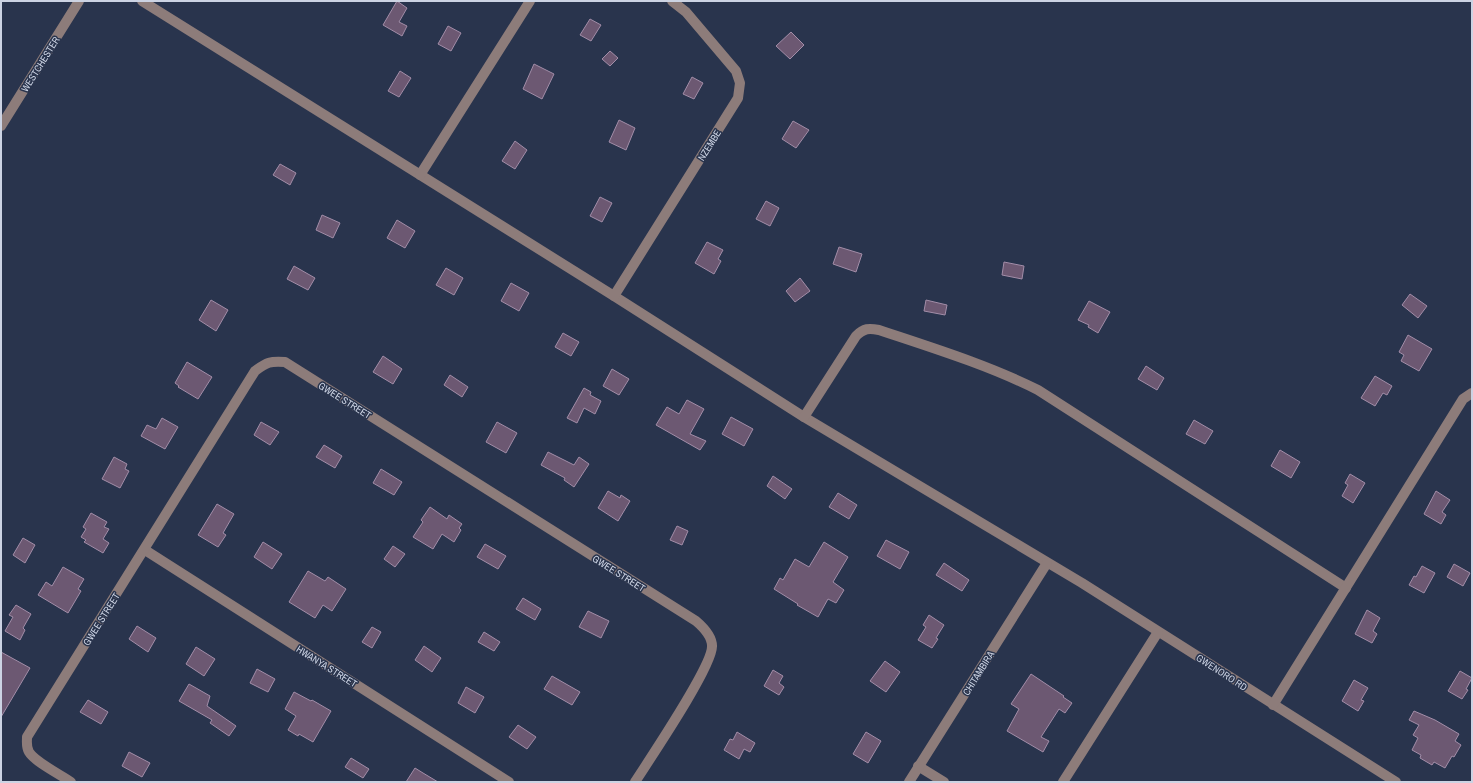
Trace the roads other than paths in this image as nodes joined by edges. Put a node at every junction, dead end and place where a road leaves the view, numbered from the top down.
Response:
1 (79, 1) edge
2 (142, 1) edge
3 (530, 1) edge
4 (672, 1) edge
5 (1, 126) edge
6 (420, 175) junction
7 (614, 296) junction
8 (1472, 393) edge
9 (804, 417) junction
10 (144, 550) junction
11 (1046, 563) junction
12 (1346, 588) junction
13 (1158, 632) junction
14 (1273, 705) junction
15 (918, 766) junction
16 (71, 782) edge
17 (509, 782) edge
18 (635, 782) edge
19 (909, 782) edge
20 (944, 782) edge
21 (1063, 782) edge
22 (1396, 782) edge

1 - 5 street, WESTCHESTER
2 - 6 street, GWENORO RD
3 - 6 street
4 - 7 street, NZEMBE
6 - 7 street, GWENORO RD
7 - 9 street, GWENORO RD
8 - 12 street
9 - 11 street, GWENORO RD
9 - 12 street
10 - 16 street, GWEE STREET
10 - 17 street, HWANYA STREET
10 - 18 street, GWEE STREET
11 - 13 street, GWENORO RD
11 - 15 street, CHITAMBIRA
12 - 14 street
13 - 14 street, GWENORO RD
13 - 21 street
14 - 22 street, GWENORO RD
15 - 19 street, CHITAMBIRA
15 - 20 street

